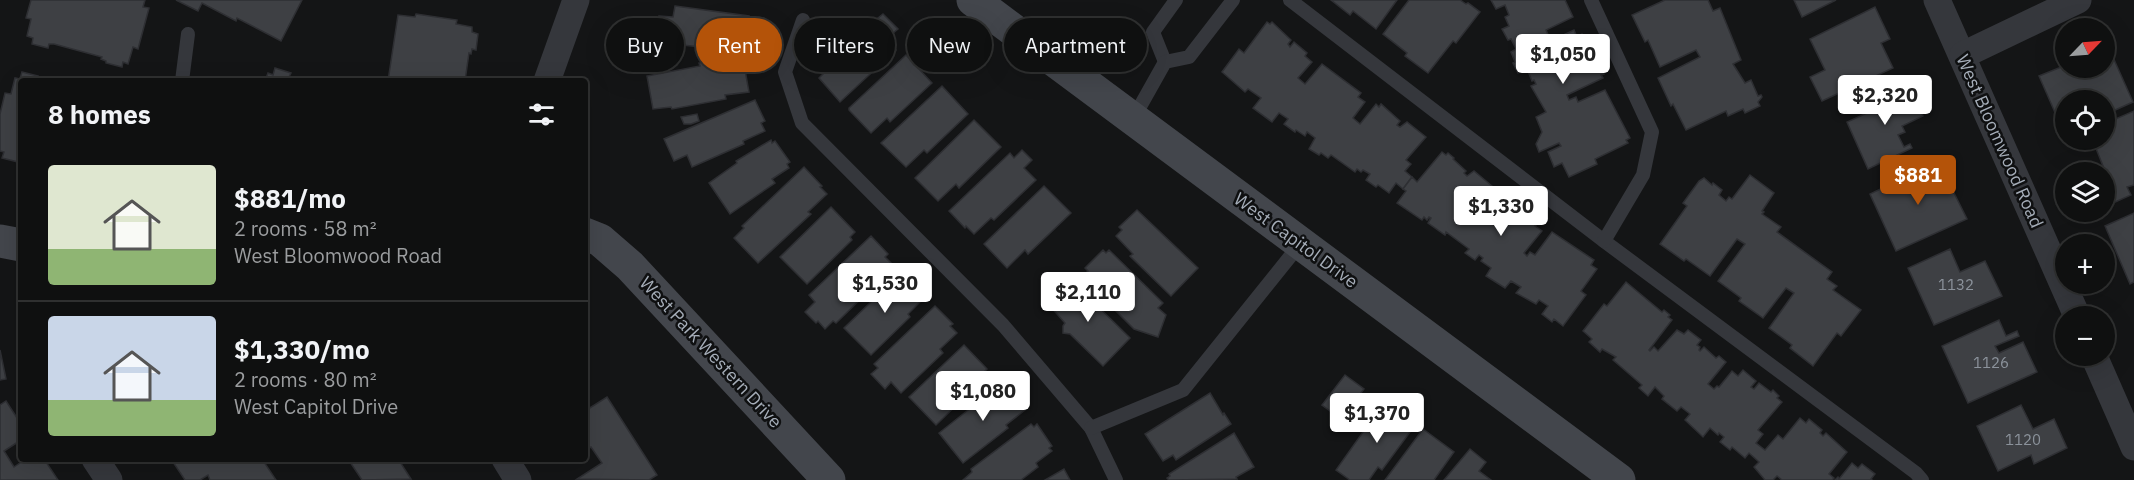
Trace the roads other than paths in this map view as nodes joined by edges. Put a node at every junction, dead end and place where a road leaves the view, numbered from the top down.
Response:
1 (576, 0) edge
2 (973, 0) edge
3 (1176, 0) edge
4 (1233, 0) edge
5 (1290, 0) edge
6 (1591, 0) edge
7 (1937, 0) edge
8 (2078, 0) edge
9 (188, 34) dead end
10 (794, 46) edge
11 (1963, 55) junction
12 (1165, 62) junction
13 (182, 78) edge
14 (548, 78) edge
15 (1133, 118) junction
16 (588, 235) edge
17 (0, 241) edge
18 (1604, 241) junction
19 (1301, 243) junction
20 (18, 244) edge
21 (2073, 306) edge
22 (2099, 366) edge
23 (1090, 428) junction
24 (2133, 441) edge
25 (97, 462) edge
26 (507, 462) edge
27 (109, 480) edge
28 (518, 480) edge
29 (829, 480) edge
30 (1116, 480) edge
31 (1619, 480) edge
32 (1922, 480) edge

1 - 14 street
2 - 15 street, West Capitol Drive
3 - 12 lane
4 - 12 lane
5 - 18 lane
6 - 18 lane
7 - 11 street, West Bloomwood Road
8 - 11 street
9 - 13 lane
10 - 23 lane
11 - 21 street, West Bloomwood Road
12 - 15 lane
15 - 19 street, West Capitol Drive
16 - 29 street, West Park Western Drive
17 - 20 street
18 - 32 lane
19 - 23 lane
19 - 31 street, West Capitol Drive
22 - 24 street
23 - 30 lane
25 - 27 street
26 - 28 street

